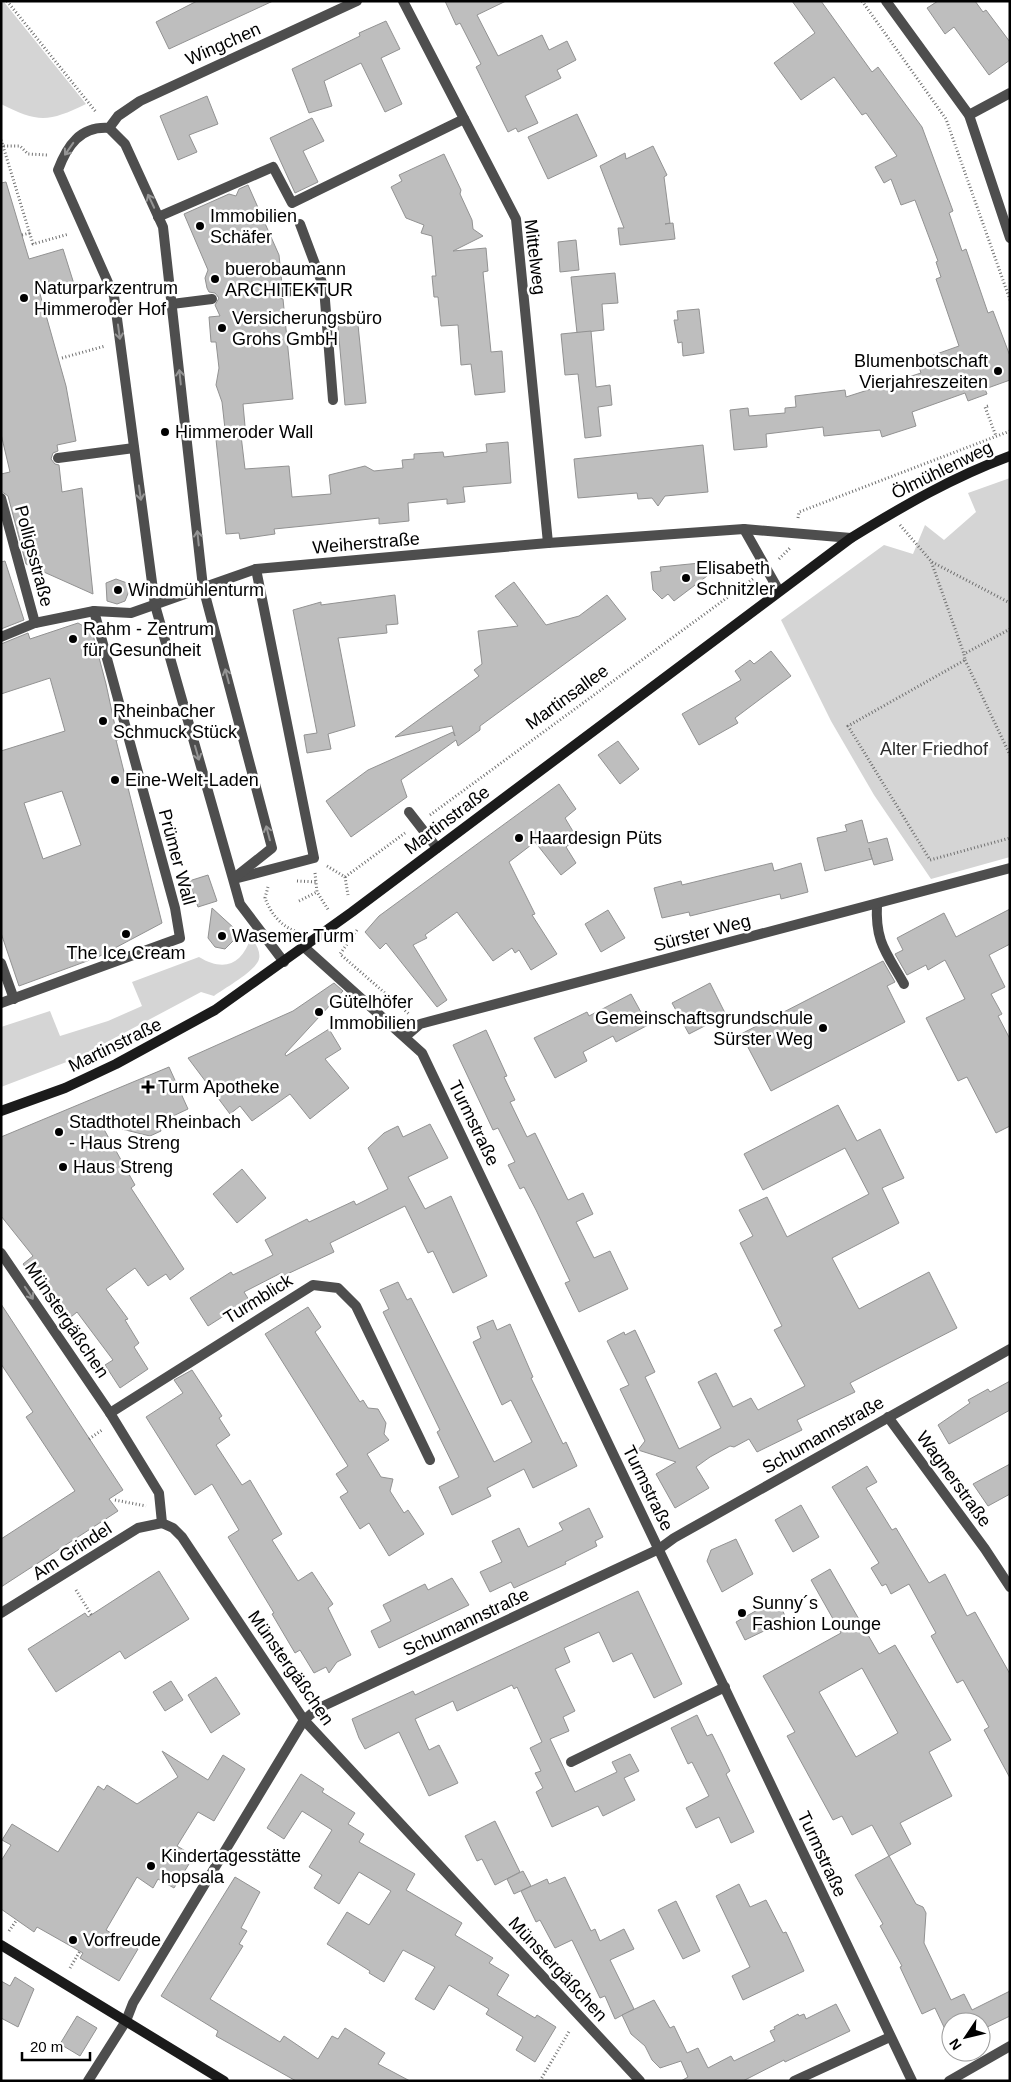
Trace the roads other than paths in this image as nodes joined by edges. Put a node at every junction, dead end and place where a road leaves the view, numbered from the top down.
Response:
1 (357, 1) edge
2 (403, 1) edge
3 (886, 1) edge
4 (1010, 93) edge
5 (969, 115) junction
6 (464, 119) junction
7 (109, 128) junction
8 (158, 217) junction
9 (300, 224) dead end
10 (1010, 238) edge
11 (324, 288) junction
12 (282, 292) dead end
13 (212, 299) dead end
14 (172, 304) junction
15 (333, 400) dead end
16 (134, 448) junction
17 (1010, 456) edge
18 (58, 458) dead end
19 (1, 498) edge
20 (889, 514) joint
21 (744, 529) junction
22 (851, 538) junction
23 (548, 542) junction
24 (256, 569) junction
25 (204, 587) junction
26 (778, 592) junction
27 (155, 605) junction
28 (94, 611) junction
29 (36, 623) junction
30 (1, 637) edge
31 (409, 812) dead end
32 (437, 848) junction
33 (1010, 868) edge
34 (233, 880) junction
35 (878, 904) junction
36 (304, 947) junction
37 (284, 962) junction
38 (1, 964) edge
39 (904, 984) dead end
40 (14, 999) junction
41 (1, 1003) edge
42 (405, 1037) junction
43 (1, 1111) edge
44 (1, 1253) edge
45 (1010, 1349) edge
46 (110, 1413) junction
47 (888, 1417) junction
48 (430, 1460) dead end
49 (162, 1523) junction
50 (659, 1549) junction
51 (1010, 1587) edge
52 (1, 1614) edge
53 (725, 1687) junction
54 (304, 1720) junction
55 (571, 1762) dead end
56 (1, 1945) edge
57 (126, 2021) junction
58 (890, 2037) junction
59 (1010, 2046) edge
60 (88, 2081) edge
61 (224, 2081) edge
62 (640, 2081) edge
63 (794, 2081) edge
64 (912, 2081) edge
65 (949, 2081) edge

1 - 7 street, Wingchen
2 - 6 street, Mittelweg
3 - 5 street
4 - 5 street
5 - 10 street
6 - 8 street
6 - 23 street, Mittelweg
8 -> 7 street
7 -> 16 street
8 - 14 street
9 - 11 street
11 - 12 street
11 - 15 street
13 - 14 street
25 -> 14 street
16 - 18 street
16 -> 27 street
17 - 20 main road, Ölmühlenweg
19 - 29 street, Polligsstraße
20 - 22 main road, Martinstraße
21 - 22 street, Weiherstraße
21 - 23 street, Weiherstraße
21 - 26 street
22 - 26 main road, Martinstraße
23 - 24 street, Weiherstraße
24 - 25 street, Weiherstraße
24 - 34 street
25 - 27 street, Weiherstraße
34 -> 25 street
26 - 32 main road, Martinstraße
27 - 28 street, Weiherstraße
27 -> 34 street
28 - 29 street, Weiherstraße
28 - 40 street, Prümer Wall
29 - 30 street, Weiherstraße
31 - 32 street
32 - 36 main road, Martinstraße
33 - 35 street, Sürster Weg
34 - 37 street
35 - 39 street
35 - 42 street, Sürster Weg
36 - 37 main road, Martinstraße
36 - 42 street, Turmstraße
37 - 43 main road, Martinstraße
38 - 40 street
40 - 41 street
42 - 50 street, Turmstraße
44 -> 46 street, Münstergäßchen
45 - 47 street, Schumannstraße
46 - 48 street, Turmblick
46 - 49 street, Münstergäßchen
47 - 50 street, Schumannstraße
47 - 51 street, Wagnerstraße
49 - 52 street, Am Grindel
49 - 54 street, Münstergäßchen
50 - 53 street, Turmstraße
50 - 54 street, Schumannstraße
53 - 55 street
53 - 58 street, Turmstraße
54 - 57 street, Schumannstraße
54 - 62 street, Münstergäßchen
56 - 57 main road
57 - 60 street, Schumannstraße
57 - 61 main road
58 - 63 street
58 - 64 street, Turmstraße
59 - 65 street

